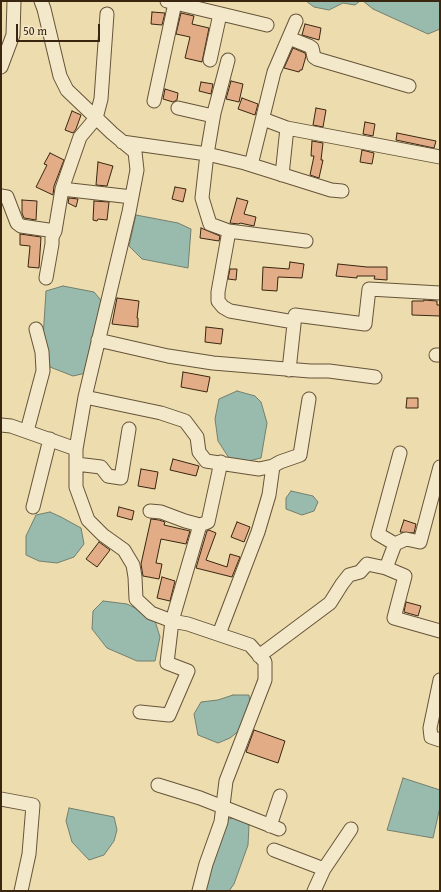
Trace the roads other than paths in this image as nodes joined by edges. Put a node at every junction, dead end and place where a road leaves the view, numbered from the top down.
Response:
1 (14, 1) edge
2 (41, 1) edge
3 (171, 2) edge
4 (107, 14) dead end
5 (220, 14) junction
6 (296, 21) dead end
7 (267, 25) dead end
8 (289, 38) junction
9 (210, 60) dead end
10 (228, 60) dead end
11 (1, 67) edge
12 (409, 86) dead end
13 (154, 101) dead end
14 (178, 108) dead end
15 (213, 116) junction
16 (96, 118) junction
17 (263, 118) junction
18 (287, 128) junction
19 (122, 142) junction
20 (207, 154) junction
21 (440, 156) edge
22 (251, 165) junction
23 (282, 175) junction
24 (62, 188) junction
25 (342, 191) dead end
26 (1, 196) edge
27 (132, 197) junction
28 (55, 231) junction
29 (229, 231) junction
30 (306, 241) dead end
31 (46, 278) dead end
32 (440, 293) edge
33 (294, 322) junction
34 (36, 329) dead end
35 (98, 340) junction
36 (289, 370) junction
37 (375, 377) dead end
38 (85, 397) junction
39 (309, 399) dead end
40 (1, 425) edge
41 (129, 430) dead end
42 (27, 431) junction
43 (50, 440) junction
44 (76, 449) junction
45 (400, 453) dead end
46 (221, 462) junction
47 (76, 464) junction
48 (273, 466) junction
49 (440, 467) edge
50 (33, 506) dead end
51 (150, 511) dead end
52 (200, 525) junction
53 (395, 544) junction
54 (386, 568) junction
55 (172, 621) junction
56 (440, 631) edge
57 (219, 634) junction
58 (259, 656) junction
59 (440, 680) edge
60 (140, 712) dead end
61 (440, 740) edge
62 (158, 785) dead end
63 (280, 796) dead end
64 (1, 799) edge
65 (223, 808) junction
66 (351, 829) dead end
67 (274, 850) dead end
68 (324, 869) junction
69 (21, 891) edge
70 (199, 891) edge
71 (314, 891) edge

1 - 11 street
2 - 16 street
3 - 5 street
3 - 13 street
4 - 16 street
5 - 7 street
5 - 9 street
6 - 8 street
8 - 12 street
8 - 17 street
10 - 15 street
14 - 15 street
15 - 20 street
16 - 19 street
16 - 24 street
17 - 18 street
17 - 22 street
18 - 21 street
18 - 23 street
19 - 20 street
19 - 27 street
20 - 22 street
20 - 29 street
22 - 23 street
23 - 25 street
24 - 27 street
24 - 28 street
26 - 28 street
27 - 35 street
28 - 31 street
29 - 30 street
29 - 33 street
32 - 33 street
33 - 36 street
34 - 42 street
35 - 36 street
35 - 38 street
36 - 37 street
38 - 44 street
38 - 46 street
39 - 48 street
40 - 42 street
41 - 47 street
42 - 43 street
43 - 44 street
43 - 50 street
44 - 47 street
45 - 53 street
46 - 48 street
46 - 52 street
47 - 55 street
48 - 57 street
49 - 53 street
51 - 52 street
52 - 55 street
53 - 54 street
54 - 56 street
54 - 58 street
55 - 57 street
55 - 60 street
57 - 58 street
58 - 65 street
59 - 61 street
62 - 65 street
63 - 65 street
64 - 69 street
65 - 70 street
66 - 68 street
67 - 68 street
68 - 71 street

